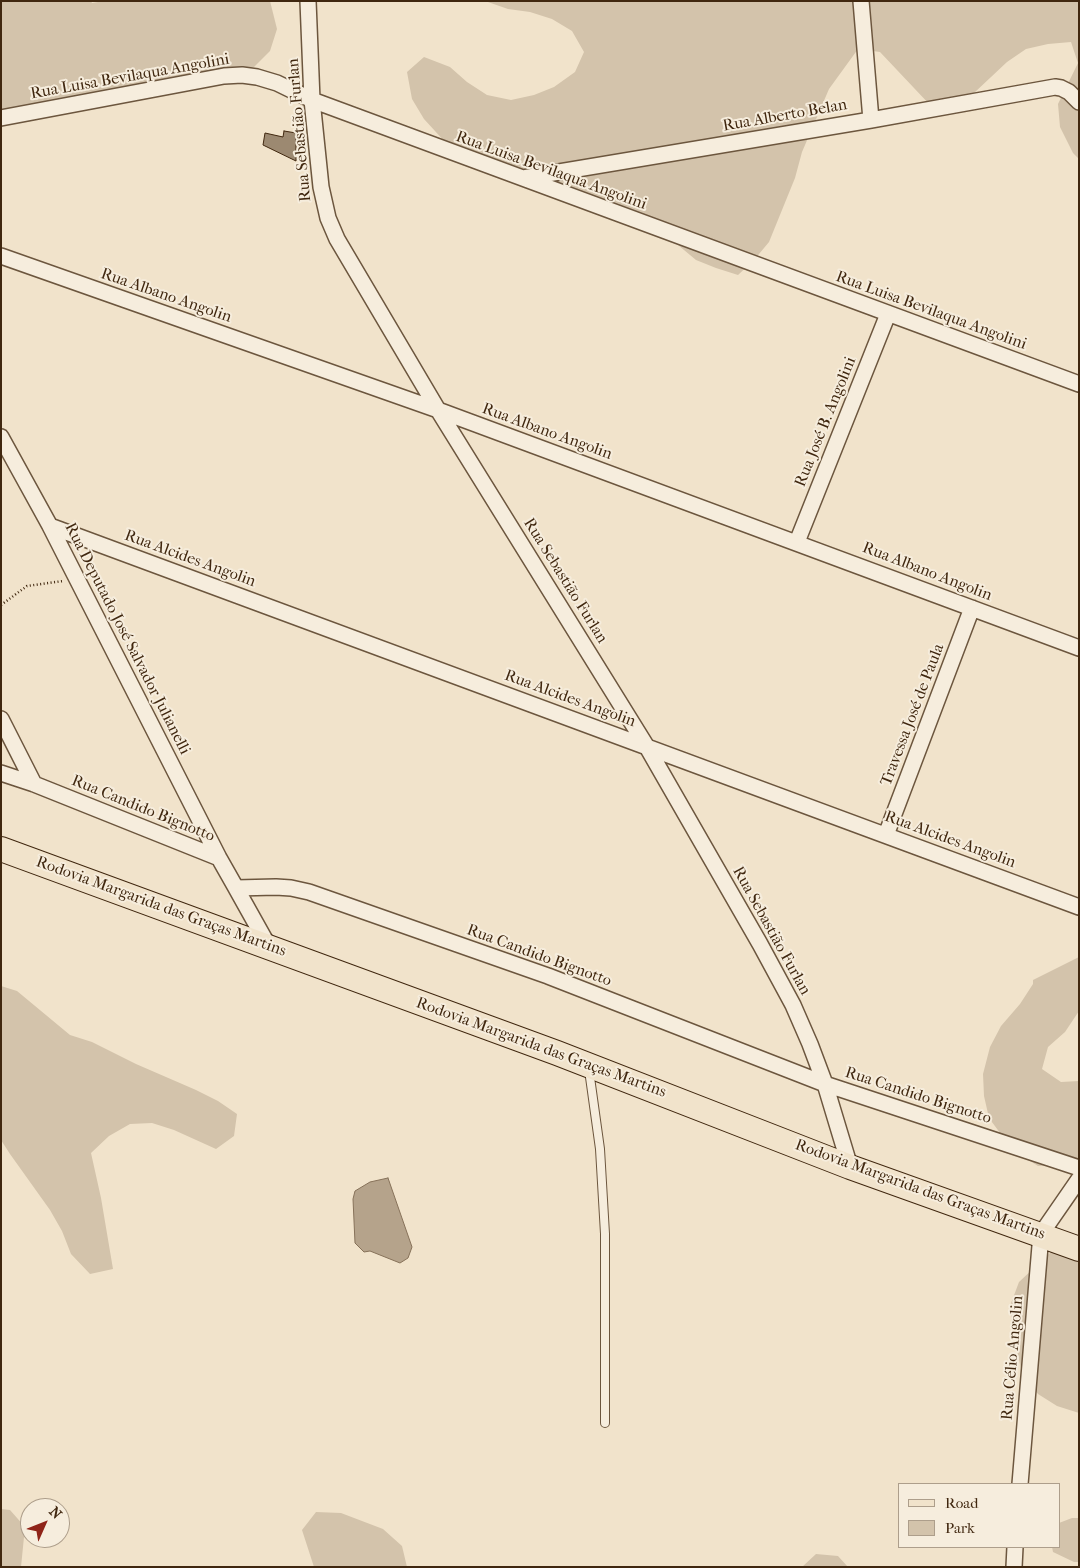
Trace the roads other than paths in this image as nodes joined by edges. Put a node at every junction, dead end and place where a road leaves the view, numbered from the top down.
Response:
1 (308, 1) edge
2 (861, 1) edge
3 (312, 100) junction
4 (1079, 102) edge
5 (1, 118) edge
6 (871, 120) junction
7 (521, 178) junction
8 (1, 256) edge
9 (888, 314) junction
10 (1079, 384) edge
11 (438, 410) junction
12 (1, 437) edge
13 (50, 526) junction
14 (797, 542) junction
15 (972, 608) junction
16 (1079, 648) edge
17 (1, 719) edge
18 (647, 746) junction
19 (1, 773) edge
20 (34, 784) junction
21 (886, 835) junction
22 (1, 849) edge
23 (219, 858) junction
24 (236, 888) junction
25 (1079, 907) edge
26 (270, 948) junction
27 (589, 1065) junction
28 (825, 1084) junction
29 (850, 1167) junction
30 (1079, 1168) edge
31 (1079, 1179) edge
32 (1041, 1234) junction
33 (1079, 1249) edge
34 (605, 1423) dead end
35 (1020, 1483) edge
36 (1015, 1548) edge
37 (1014, 1567) edge

1 - 3 street, Rua Sebastião Furlan
2 - 6 street
3 - 5 street, Rua Luisa Bevilaqua Angolini
3 - 7 street, Rua Luisa Bevilaqua Angolini
3 - 11 street, Rua Sebastião Furlan
4 - 6 street, Rua Alberto Belan
6 - 7 street, Rua Alberto Belan
7 - 9 street, Rua Luisa Bevilaqua Angolini
8 - 11 street, Rua Albano Angolin
9 - 10 street, Rua Luisa Bevilaqua Angolini
9 - 14 street, Rua José B. Angolini
11 - 14 street, Rua Albano Angolin
11 - 18 street, Rua Sebastião Furlan
12 - 13 street, Rua Deputado José Salvador Julianelli
13 - 18 street, Rua Alcides Angolin
13 - 23 street, Rua Deputado José Salvador Julianelli
14 - 15 street, Rua Albano Angolin
15 - 16 street, Rua Albano Angolin
15 - 21 street, Travessa José de Paula
17 - 20 street
18 - 21 street, Rua Alcides Angolin
18 - 28 street, Rua Sebastião Furlan
19 - 20 street, Rua Candido Bignotto
20 - 23 street, Rua Candido Bignotto
21 - 25 street, Rua Alcides Angolin
22 - 26 main road, Rodovia Margarida das Graças Martins
23 - 24 street, Rua Candido Bignotto
24 - 26 street
24 - 28 street, Rua Candido Bignotto
26 - 27 main road, Rodovia Margarida das Graças Martins
27 - 29 main road, Rodovia Margarida das Graças Martins
27 - 34 lane
28 - 29 street, Rua Sebastião Furlan
28 - 30 street, Rua Candido Bignotto
29 - 32 main road, Rodovia Margarida das Graças Martins
31 - 32 street
32 - 33 main road, Rodovia Margarida das Graças Martins
32 - 35 street, Rua Célio Angolin
36 - 37 street

